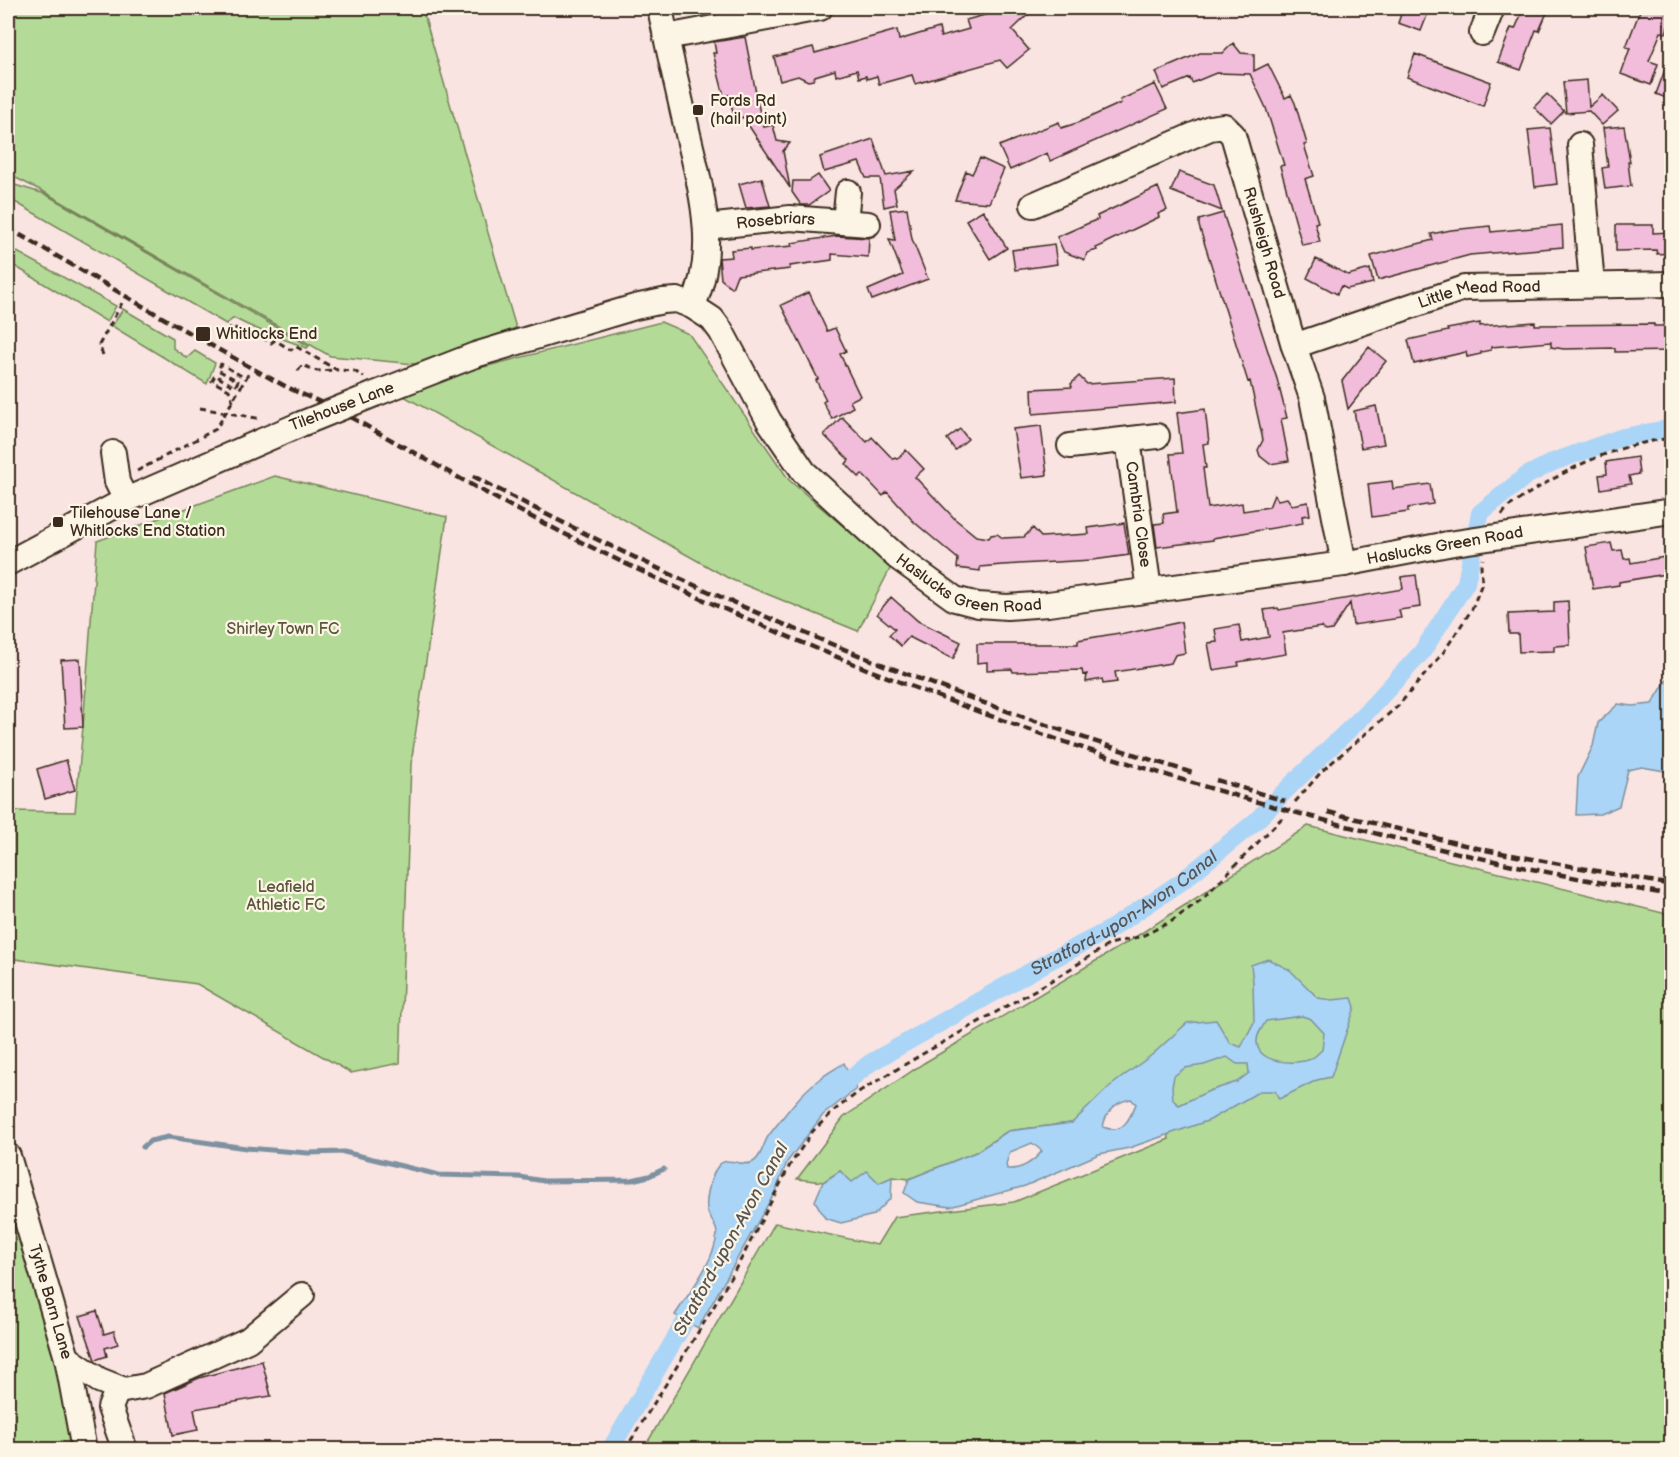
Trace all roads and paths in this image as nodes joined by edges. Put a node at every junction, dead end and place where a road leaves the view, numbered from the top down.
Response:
1 (660, 8) edge
2 (820, 8) edge
3 (1492, 8) edge
4 (1482, 33) dead end
5 (666, 37) junction
6 (1580, 145) dead end
7 (848, 192) dead end
8 (1034, 205) dead end
9 (706, 227) junction
10 (1671, 284) edge
11 (1592, 285) junction
12 (122, 303) dead end
13 (692, 306) junction
14 (228, 332) dead end
15 (1294, 346) junction
16 (103, 355) dead end
17 (242, 370) dead end
18 (337, 370) junction
19 (298, 371) dead end
20 (249, 373) dead end
21 (372, 388) junction
22 (233, 402) junction
23 (200, 408) dead end
24 (226, 411) junction
25 (291, 427) junction
26 (1157, 436) dead end
27 (1671, 438) edge
28 (1128, 440) junction
29 (1070, 446) dead end
30 (113, 453) dead end
31 (122, 491) junction
32 (1671, 511) edge
33 (1505, 526) junction
34 (1484, 555) dead end
35 (8, 563) edge
36 (1344, 564) junction
37 (1149, 590) junction
38 (1295, 802) dead end
39 (1282, 818) dead end
40 (8, 1156) edge
41 (302, 1295) dead end
42 (67, 1358) junction
43 (118, 1388) junction
44 (84, 1449) edge
45 (125, 1449) edge
46 (625, 1449) edge

1 - 5 street
2 - 5 street
3 - 4 street
5 - 9 street
6 - 11 street
7 - 9 street, Rosebriars
8 - 15 street, Rushleigh Road
9 - 13 street
10 - 11 street, Little Mead Road
11 - 15 street, Little Mead Road
12 - 16 path
13 - 21 street, Tilehouse Lane
13 - 37 street, Haslucks Green Road
14 - 18 path
15 - 36 street, Rushleigh Road
17 - 22 path
18 - 19 path
18 - 21 path
20 - 22 path
21 - 25 street, Tilehouse Lane, bridge
22 - 24 path
23 - 24 path
24 - 25 path
24 - 31 path
25 - 31 street, Tilehouse Lane
26 - 28 street
27 - 33 path
28 - 29 street
28 - 37 street, Cambria Close
30 - 31 street
31 - 35 street, Tilehouse Lane
32 - 33 street, Haslucks Green Road
33 - 36 street, Haslucks Green Road, bridge
34 - 38 path
36 - 37 street, Haslucks Green Road
39 - 46 path
40 - 42 street, Tythe Barn Lane
41 - 43 street
42 - 43 street
42 - 44 street, Tythe Barn Lane
43 - 45 street

